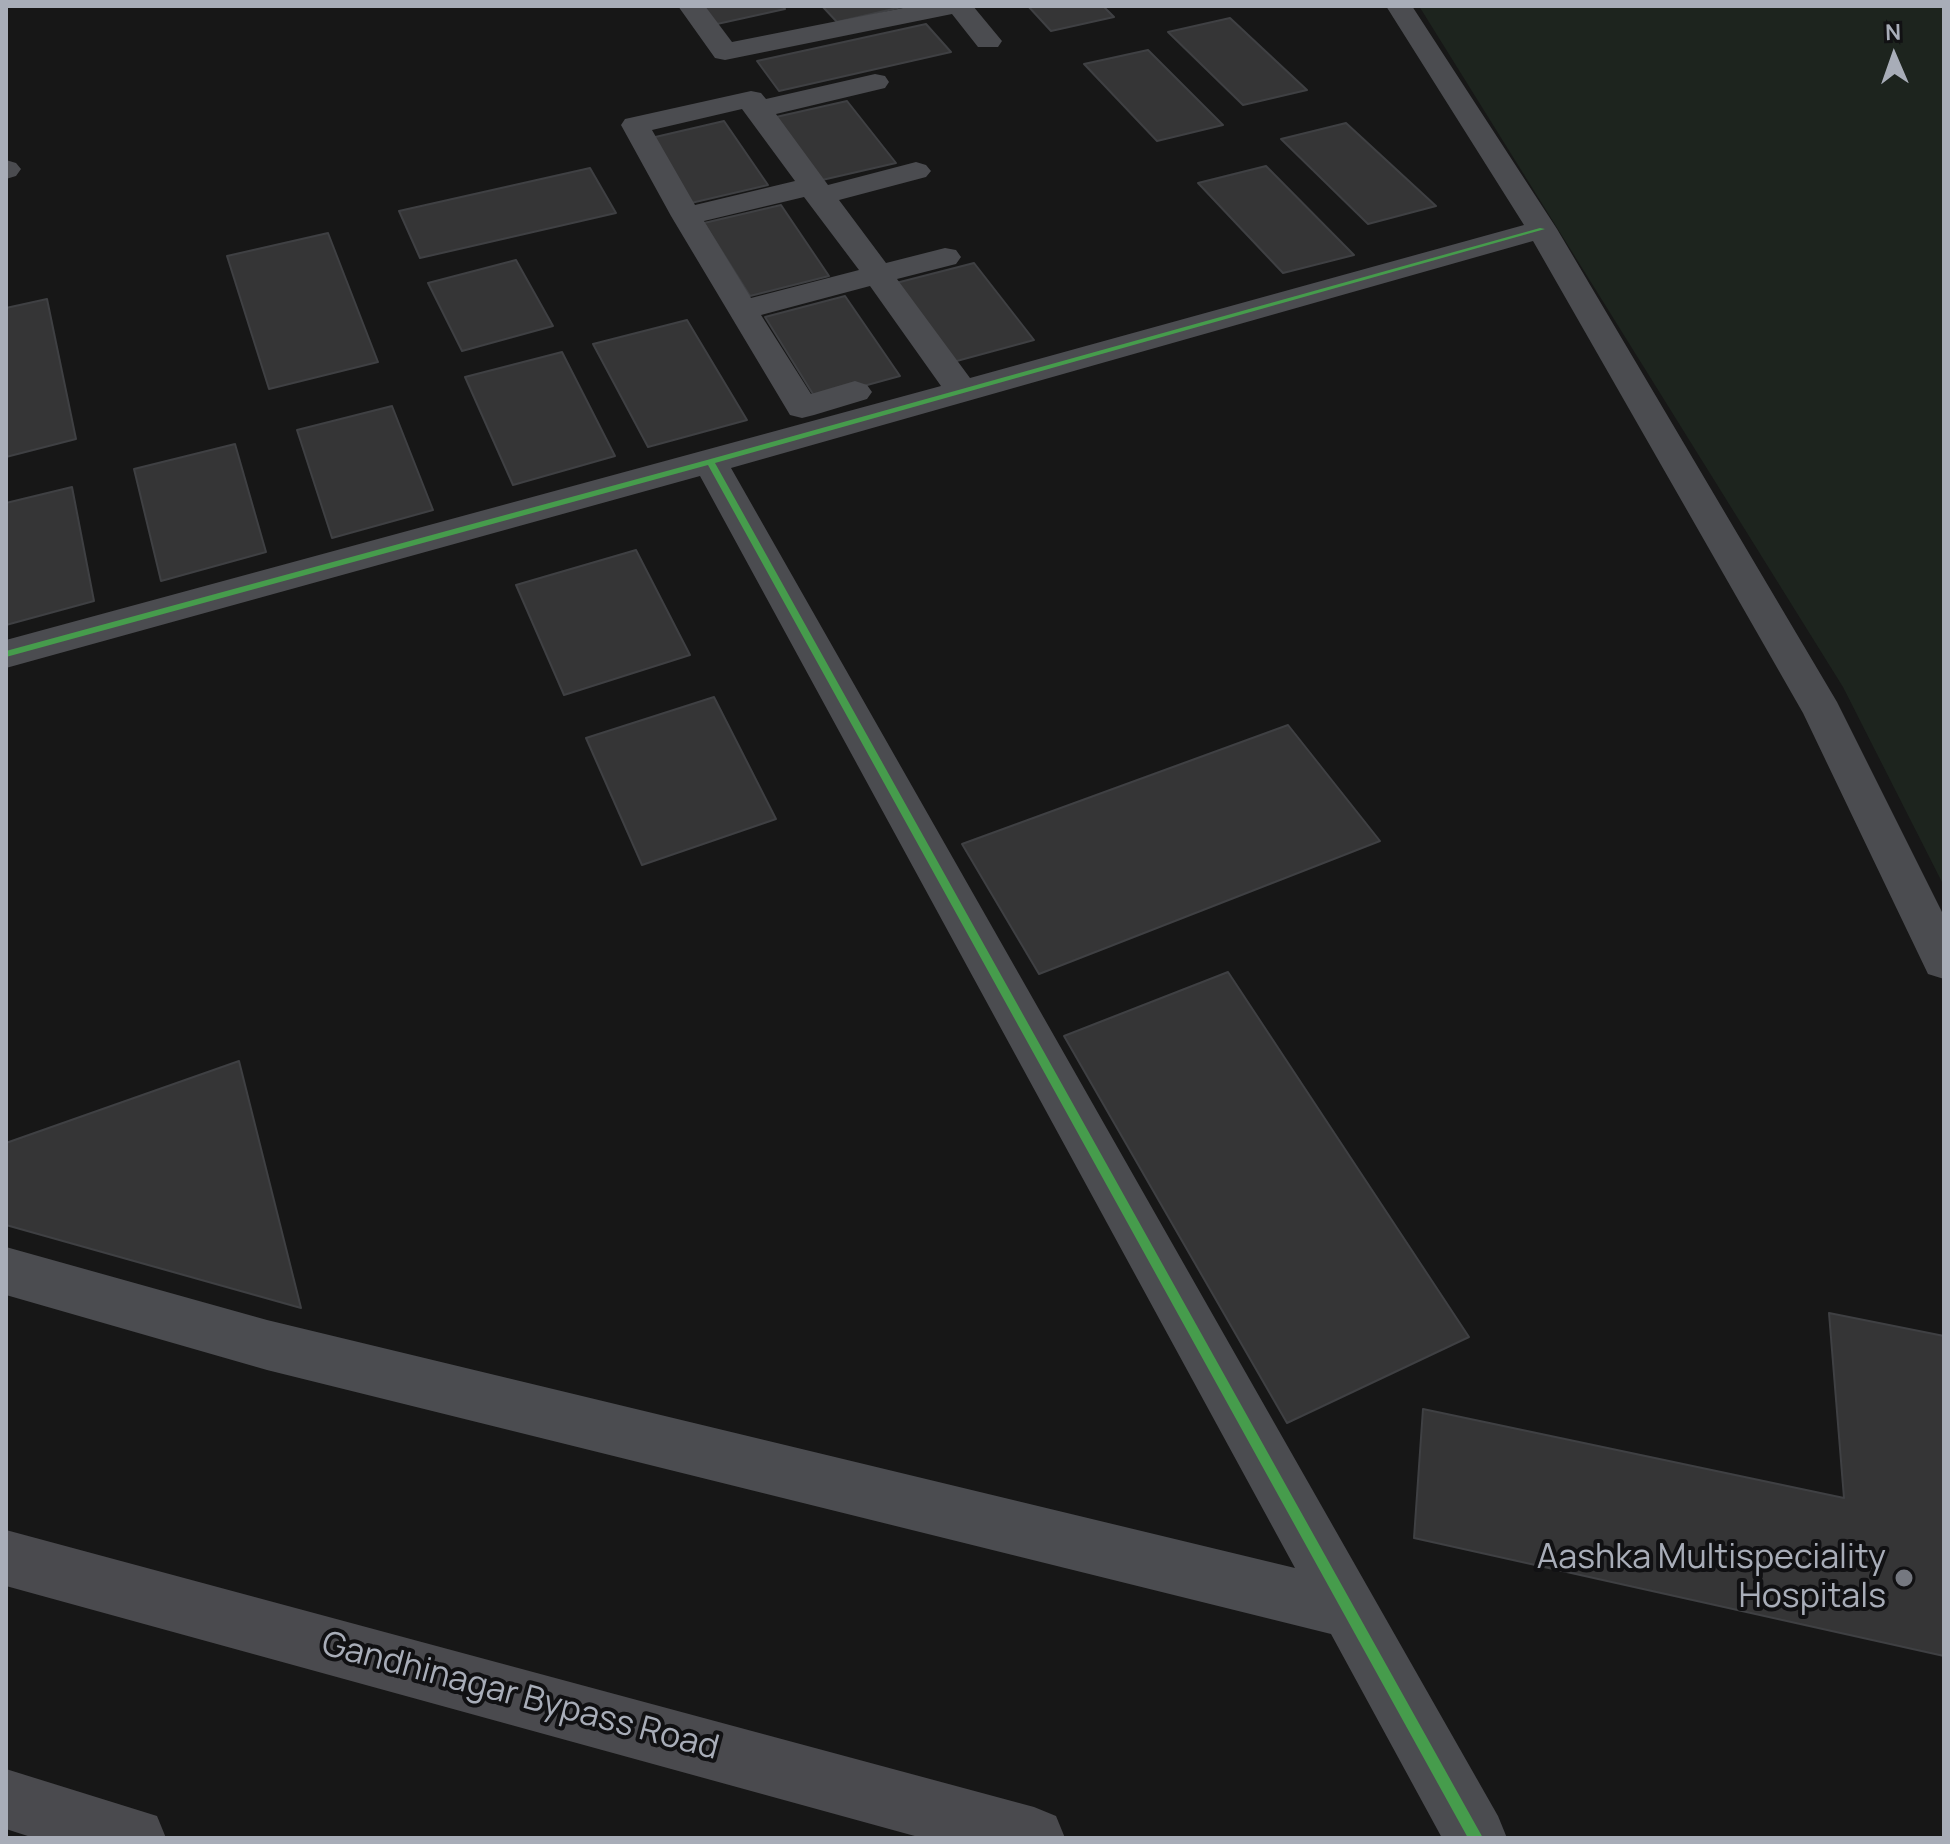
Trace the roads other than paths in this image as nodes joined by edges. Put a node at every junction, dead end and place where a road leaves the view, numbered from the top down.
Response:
1 (691, 6) edge
2 (805, 6) edge
3 (956, 6) edge
4 (1399, 6) edge
5 (827, 31) junction
6 (988, 41) dead end
7 (875, 82) dead end
8 (756, 110) junction
9 (916, 171) dead end
10 (815, 191) junction
11 (686, 216) junction
12 (1542, 229) junction
13 (945, 257) dead end
14 (876, 274) junction
15 (742, 310) junction
16 (953, 379) junction
17 (710, 462) junction
18 (6, 654) edge
19 (1944, 961) edge
20 (6, 1271) edge
21 (6, 1558) edge
22 (1349, 1610) junction
23 (6, 1799) edge
24 (135, 1838) edge
25 (1034, 1838) edge
26 (1476, 1838) edge

1 - 5 street
2 - 5 street
3 - 5 street
3 - 6 street
4 - 12 street
7 - 8 street
8 - 10 street
8 - 11 street
9 - 10 street
10 - 11 street
10 - 14 street
11 - 15 street
12 - 16 street
12 - 19 street
13 - 14 street
14 - 15 street
14 - 16 street
15 - 16 street
16 - 17 street
17 - 18 street
17 - 22 street
20 - 22 street
21 - 25 main road, Gandhinagar Bypass Road
22 - 26 street
23 - 24 main road

